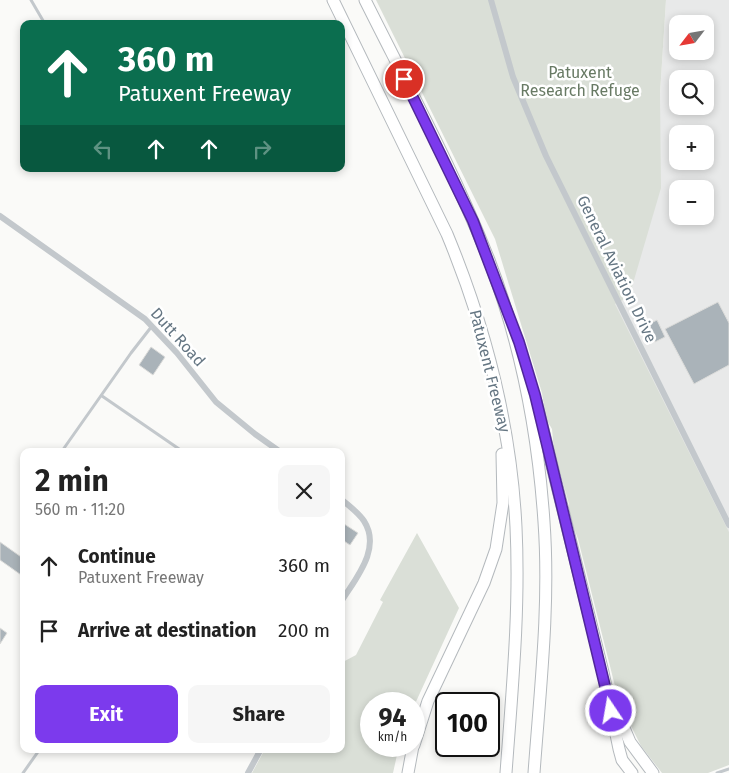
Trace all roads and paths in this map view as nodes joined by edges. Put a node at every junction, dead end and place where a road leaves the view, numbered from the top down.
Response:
1 (32, 0) edge
2 (333, 0) edge
3 (365, 0) edge
4 (491, 0) edge
5 (43, 20) edge
6 (343, 20) edge
7 (345, 24) edge
8 (0, 216) edge
9 (502, 298) junction
10 (475, 308) junction
11 (152, 326) junction
12 (102, 396) junction
13 (64, 448) edge
14 (178, 448) edge
15 (275, 448) edge
16 (345, 503) edge
17 (729, 525) edge
18 (345, 595) edge
19 (603, 672) junction
20 (425, 711) edge
21 (37, 753) edge
22 (259, 753) edge
23 (411, 757) edge
24 (729, 769) edge
25 (23, 773) edge
26 (248, 773) edge
27 (408, 773) edge
28 (506, 773) edge
29 (534, 773) edge
30 (632, 773) edge
31 (653, 773) edge
32 (717, 773) edge

1 - 5 lane
2 - 6 highway, Patuxent Freeway
3 - 9 highway, Patuxent Freeway
4 - 17 street, General Aviation Drive
7 - 10 highway, Patuxent Freeway
8 - 11 street, Dutt Road
9 - 19 highway
9 - 29 highway, Patuxent Freeway
10 - 20 highway
10 - 28 highway, Patuxent Freeway
11 - 12 lane
11 - 15 street, Dutt Road
12 - 13 lane
12 - 14 lane
16 - 18 street
19 - 30 highway
19 - 31 highway
21 - 25 lane
22 - 26 street
23 - 27 highway
24 - 32 lane

